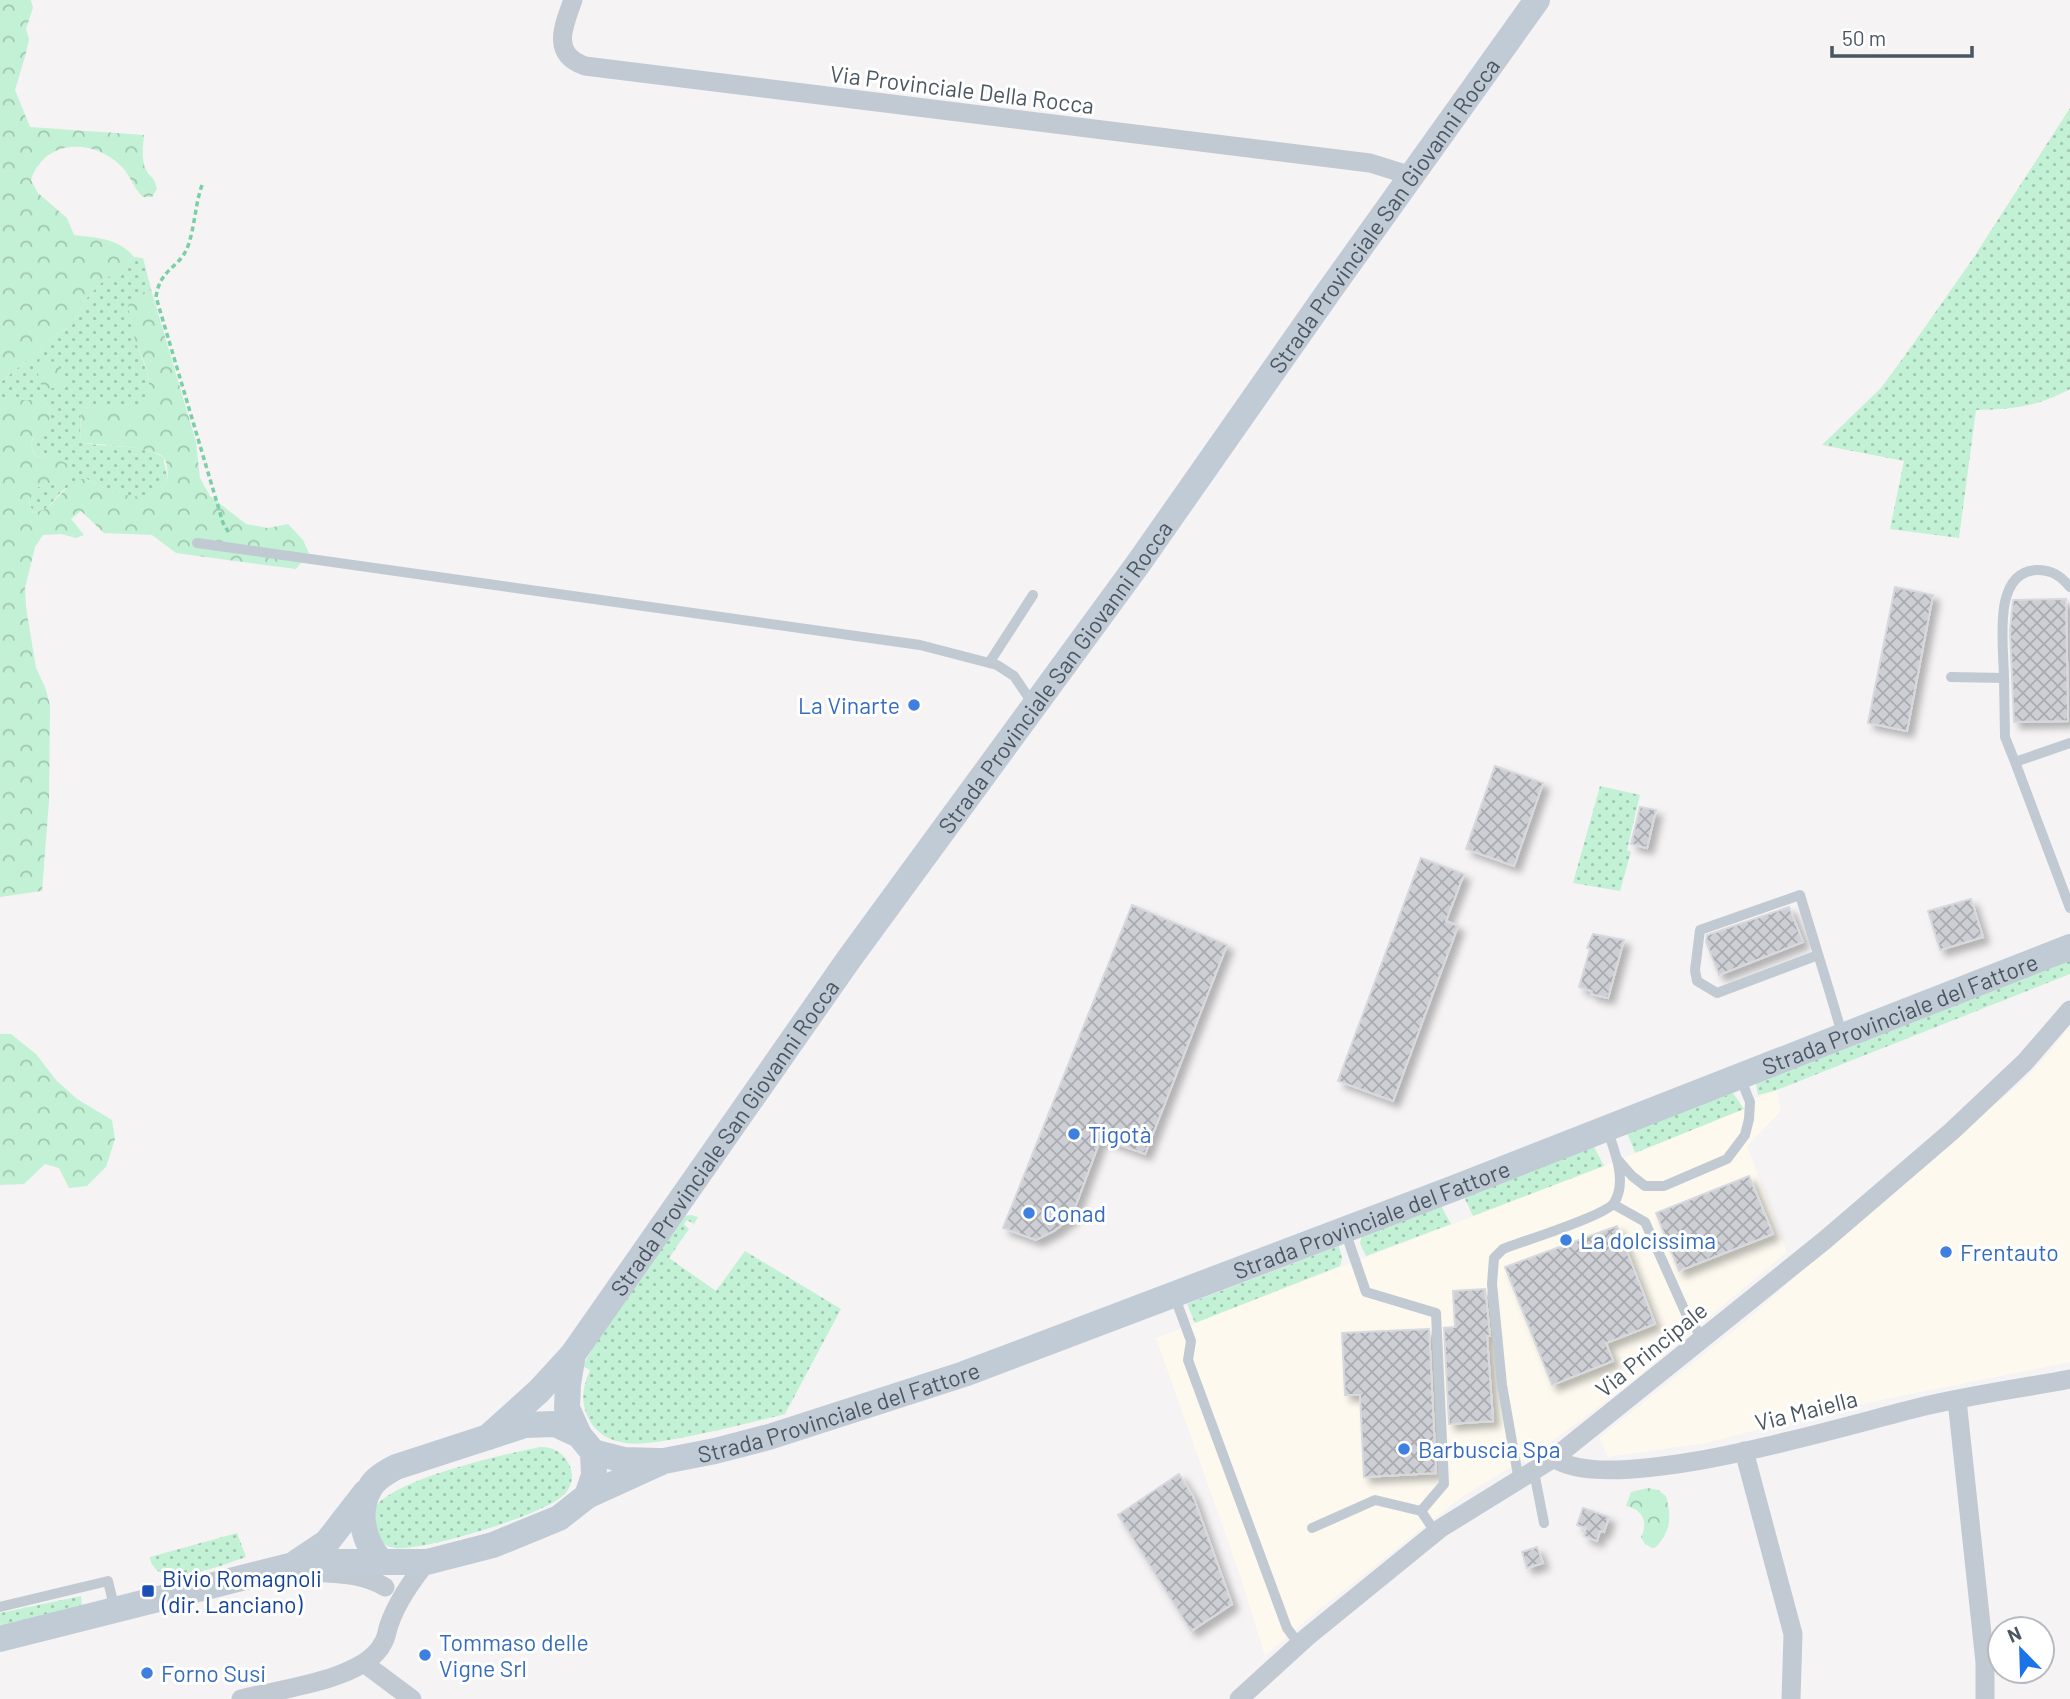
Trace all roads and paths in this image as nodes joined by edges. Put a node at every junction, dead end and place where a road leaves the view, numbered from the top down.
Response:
1 (573, 0) edge
2 (1537, 0) edge
3 (1412, 176) junction
4 (202, 185) dead end
5 (197, 543) dead end
6 (240, 549) junction
7 (2070, 587) edge
8 (1032, 595) dead end
9 (989, 663) junction
10 (1951, 677) dead end
11 (2004, 678) junction
12 (1034, 706) junction
13 (2070, 743) edge
14 (2015, 762) junction
15 (2070, 908) edge
16 (2070, 947) edge
17 (1818, 955) junction
18 (2070, 1010) edge
19 (1842, 1036) junction
20 (1740, 1076) junction
21 (1606, 1128) junction
22 (1618, 1160) junction
23 (1613, 1204) junction
24 (1344, 1230) junction
25 (1173, 1294) junction
26 (1703, 1338) junction
27 (573, 1354) junction
28 (2070, 1379) edge
29 (1957, 1400) junction
30 (488, 1437) junction
31 (586, 1443) junction
32 (1744, 1451) junction
33 (1554, 1458) junction
34 (664, 1461) junction
35 (1526, 1476) junction
36 (370, 1487) junction
37 (587, 1496) junction
38 (1421, 1511) junction
39 (1544, 1523) dead end
40 (1312, 1528) dead end
41 (1436, 1532) junction
42 (380, 1561) junction
43 (427, 1562) junction
44 (293, 1564) junction
45 (260, 1572) junction
46 (385, 1587) junction
47 (0, 1607) edge
48 (115, 1611) junction
49 (390, 1620) junction
50 (0, 1639) edge
51 (1299, 1644) junction
52 (365, 1664) junction
53 (241, 1699) edge
54 (411, 1699) edge
55 (1240, 1699) edge
56 (1791, 1699) edge
57 (1985, 1699) edge

1 - 3 street, Via Provinciale Della Rocca
2 - 3 main road, Strada Provinciale San Giovanni Rocca
3 - 12 main road, Strada Provinciale San Giovanni Rocca
4 - 6 path
5 - 6 lane
6 - 9 lane
7 - 11 lane
8 - 9 lane
9 - 12 lane
10 - 11 lane
11 - 14 lane
12 - 27 main road, Strada Provinciale San Giovanni Rocca
13 - 14 lane
14 - 15 lane
16 - 19 main road, Strada Provinciale del Fattore
17 - 17 lane
17 - 19 lane
18 - 26 street, Via Principale
19 - 20 main road, Strada Provinciale del Fattore
20 - 21 main road, Strada Provinciale del Fattore
20 - 22 lane
21 - 22 lane
21 - 24 main road, Strada Provinciale del Fattore
22 - 23 lane
23 - 26 lane
23 - 35 lane
24 - 25 main road, Strada Provinciale del Fattore
24 - 38 lane
25 - 34 main road, Strada Provinciale del Fattore
25 - 51 lane
26 - 33 street, Via Principale
27 - 30 main road, Strada Provinciale San Giovanni Rocca
27 - 31 main road, Strada Provinciale San Giovanni Rocca
28 - 29 street, Via Maiella
29 - 32 street, Via Maiella
29 - 57 street
30 - 31 main road, Strada Provinciale del Fattore
30 - 36 main road, Strada Provinciale del Fattore
31 - 34 main road, Strada Provinciale del Fattore
31 - 37 main road
32 - 33 street, Via Maiella
32 - 56 street
33 - 35 street, Via Principale
34 - 37 main road, Strada Provinciale del Fattore
35 - 39 lane
35 - 41 street, Via Principale
36 - 42 main road
36 - 44 main road
37 - 43 main road, Strada Provinciale del Fattore
38 - 40 lane
38 - 41 lane
41 - 51 street, Via Principale
42 - 43 main road, Strada Provinciale del Fattore
42 - 44 main road
42 - 46 street
43 - 49 street
44 - 45 main road
45 - 46 street
45 - 48 main road
46 - 49 street
47 - 48 lane
48 - 50 main road
49 - 52 street
51 - 55 street, Via Principale
52 - 53 street
52 - 54 street

